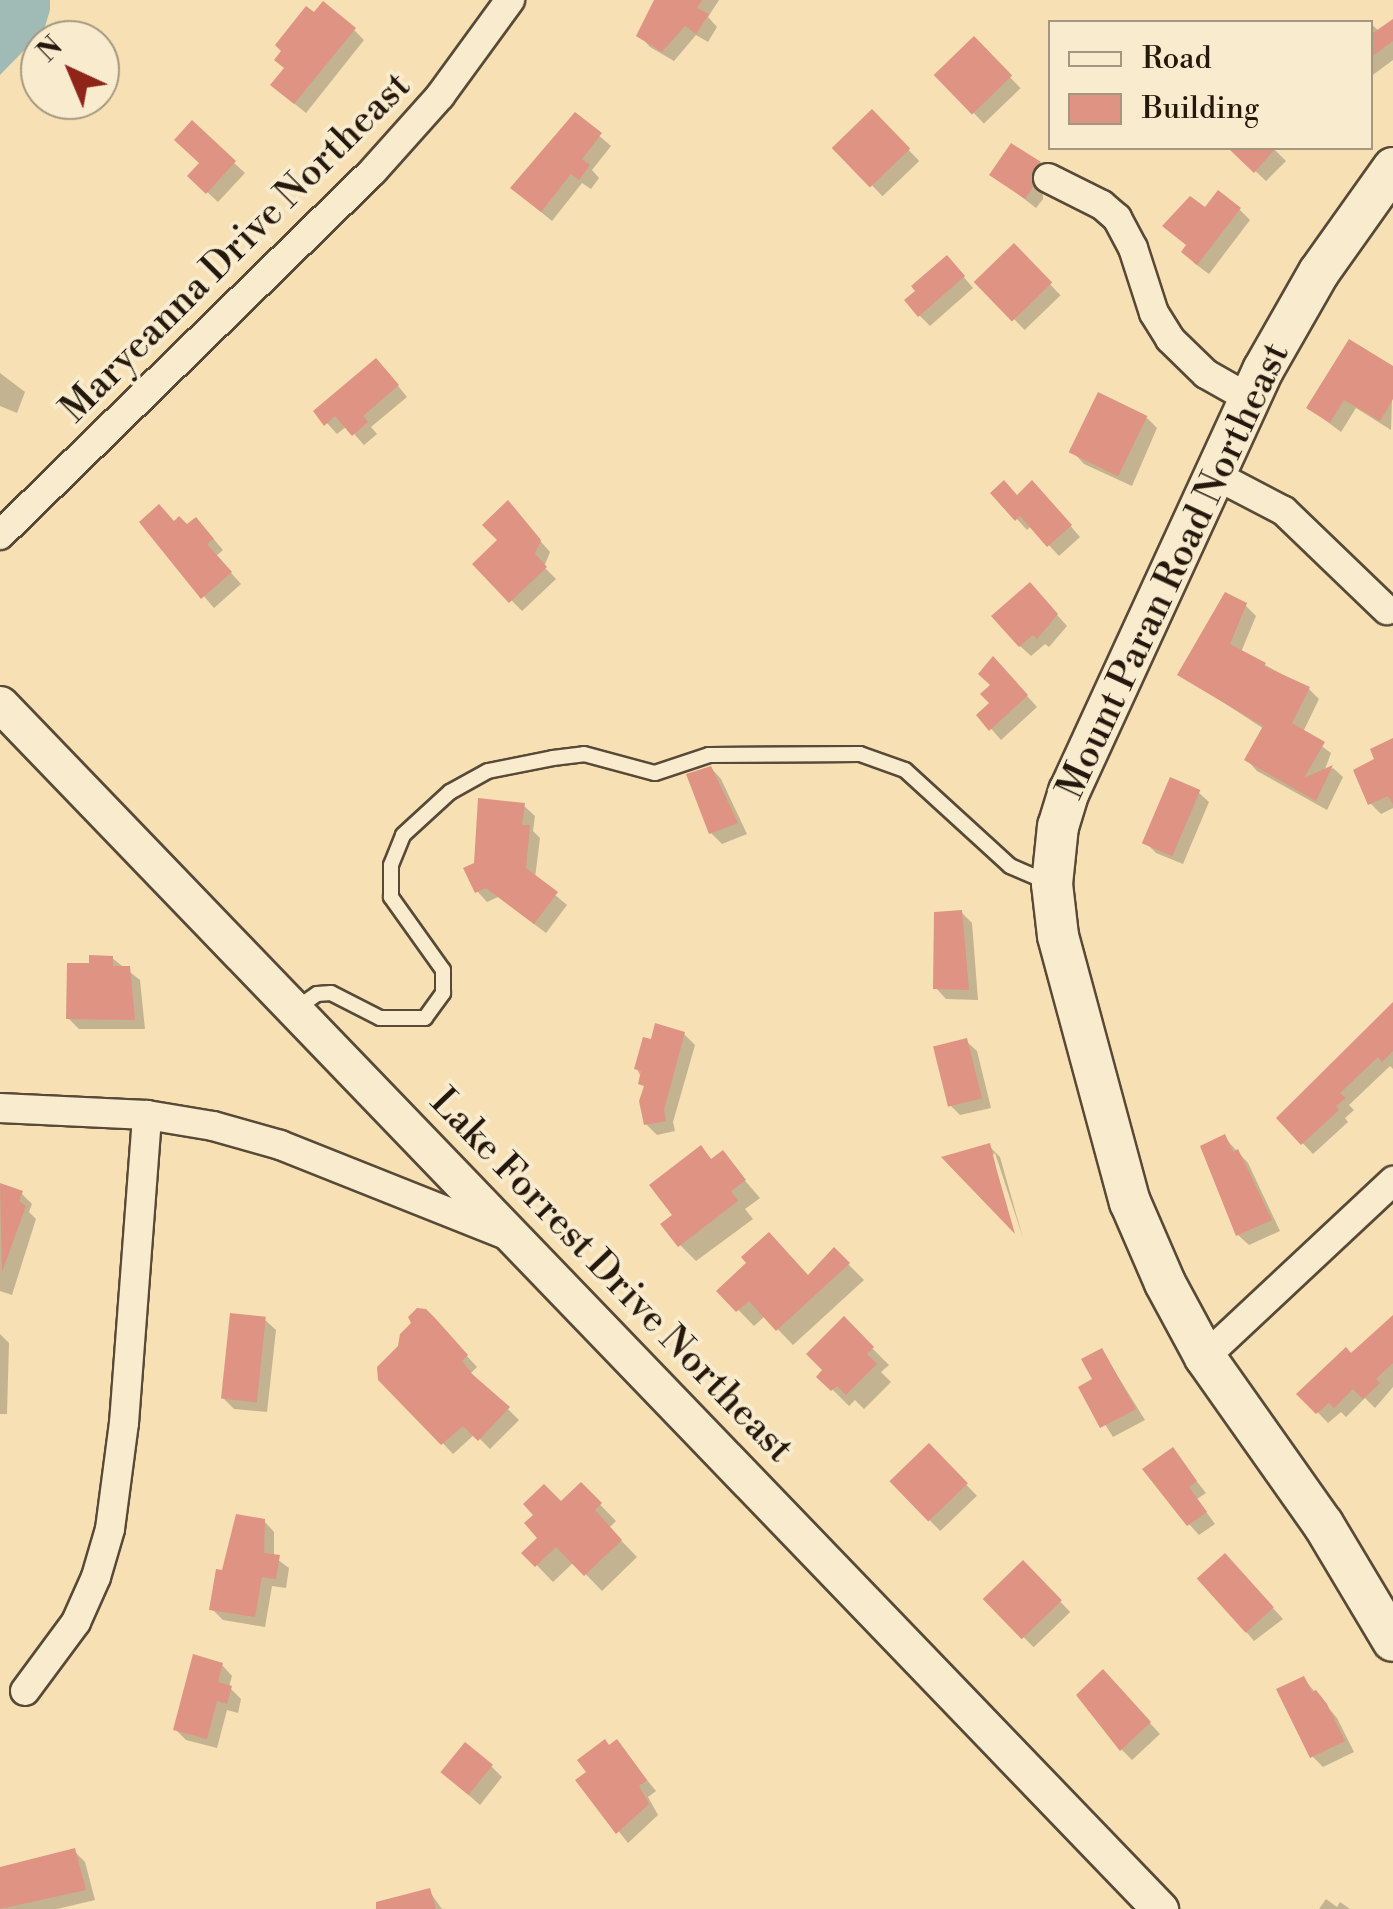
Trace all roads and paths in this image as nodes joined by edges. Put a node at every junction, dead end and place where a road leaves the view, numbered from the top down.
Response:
1 (510, 0) edge
2 (1393, 168) edge
3 (1048, 178) dead end
4 (1250, 399) junction
5 (1215, 474) junction
6 (0, 535) edge
7 (1388, 610) dead end
8 (0, 704) edge
9 (1052, 884) junction
10 (295, 1010) junction
11 (0, 1108) edge
12 (147, 1115) junction
13 (1393, 1181) edge
14 (517, 1240) junction
15 (1204, 1358) junction
16 (1390, 1628) edge
17 (25, 1691) dead end
18 (1160, 1909) edge

1 - 6 street, Maryeanna Drive Northeast
2 - 4 main road, Mount Paran Road Northeast
3 - 4 street
4 - 5 main road, Mount Paran Road Northeast
5 - 7 street
5 - 9 main road, Mount Paran Road Northeast
8 - 10 street, Lake Forrest Drive Northeast
9 - 10 lane
9 - 15 main road, Mount Paran Road Northeast
10 - 14 street, Lake Forrest Drive Northeast
11 - 12 street
12 - 14 street
12 - 17 street
13 - 15 street
14 - 18 street, Lake Forrest Drive Northeast
15 - 16 main road, Mount Paran Road Northeast

